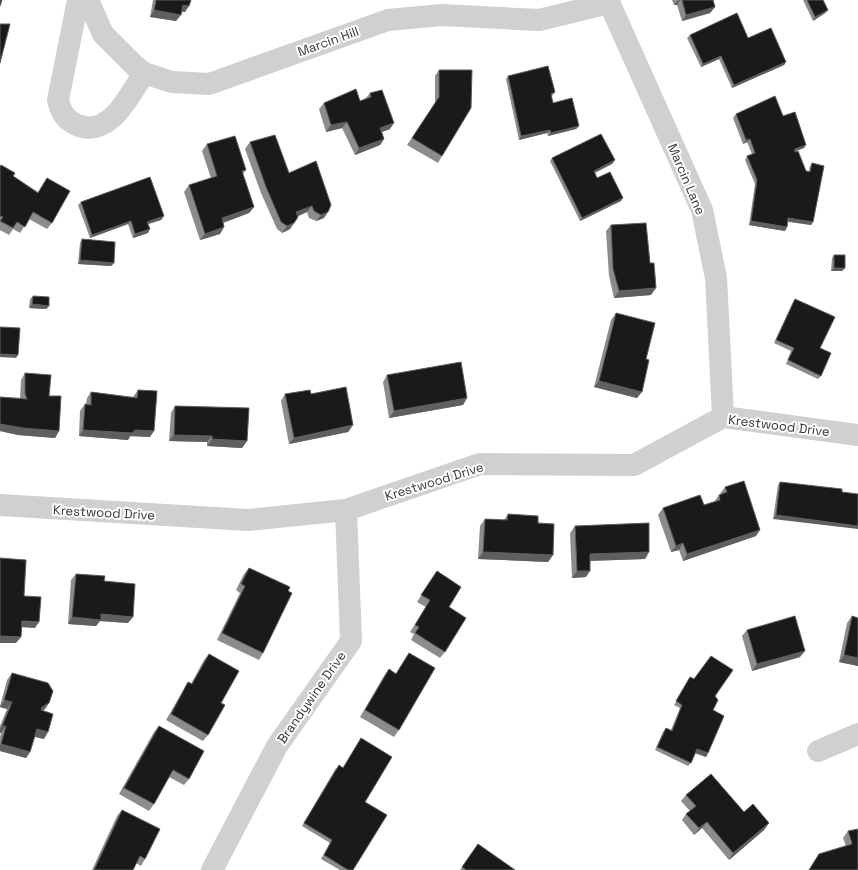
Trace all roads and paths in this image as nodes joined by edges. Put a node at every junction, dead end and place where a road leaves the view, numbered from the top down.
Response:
1 (78, 0) edge
2 (88, 0) edge
3 (609, 1) edge
4 (144, 72) junction
5 (723, 417) junction
6 (858, 435) edge
7 (0, 505) edge
8 (346, 510) junction
9 (858, 734) edge
10 (818, 751) dead end
11 (212, 870) edge

1 - 4 street
2 - 4 street, Marcin Hill
3 - 4 street, Marcin Hill
3 - 5 street, Marcin Lane
5 - 6 street, Krestwood Drive
5 - 8 street, Krestwood Drive
7 - 8 street, Krestwood Drive
8 - 11 street, Brandywine Drive
9 - 10 street

